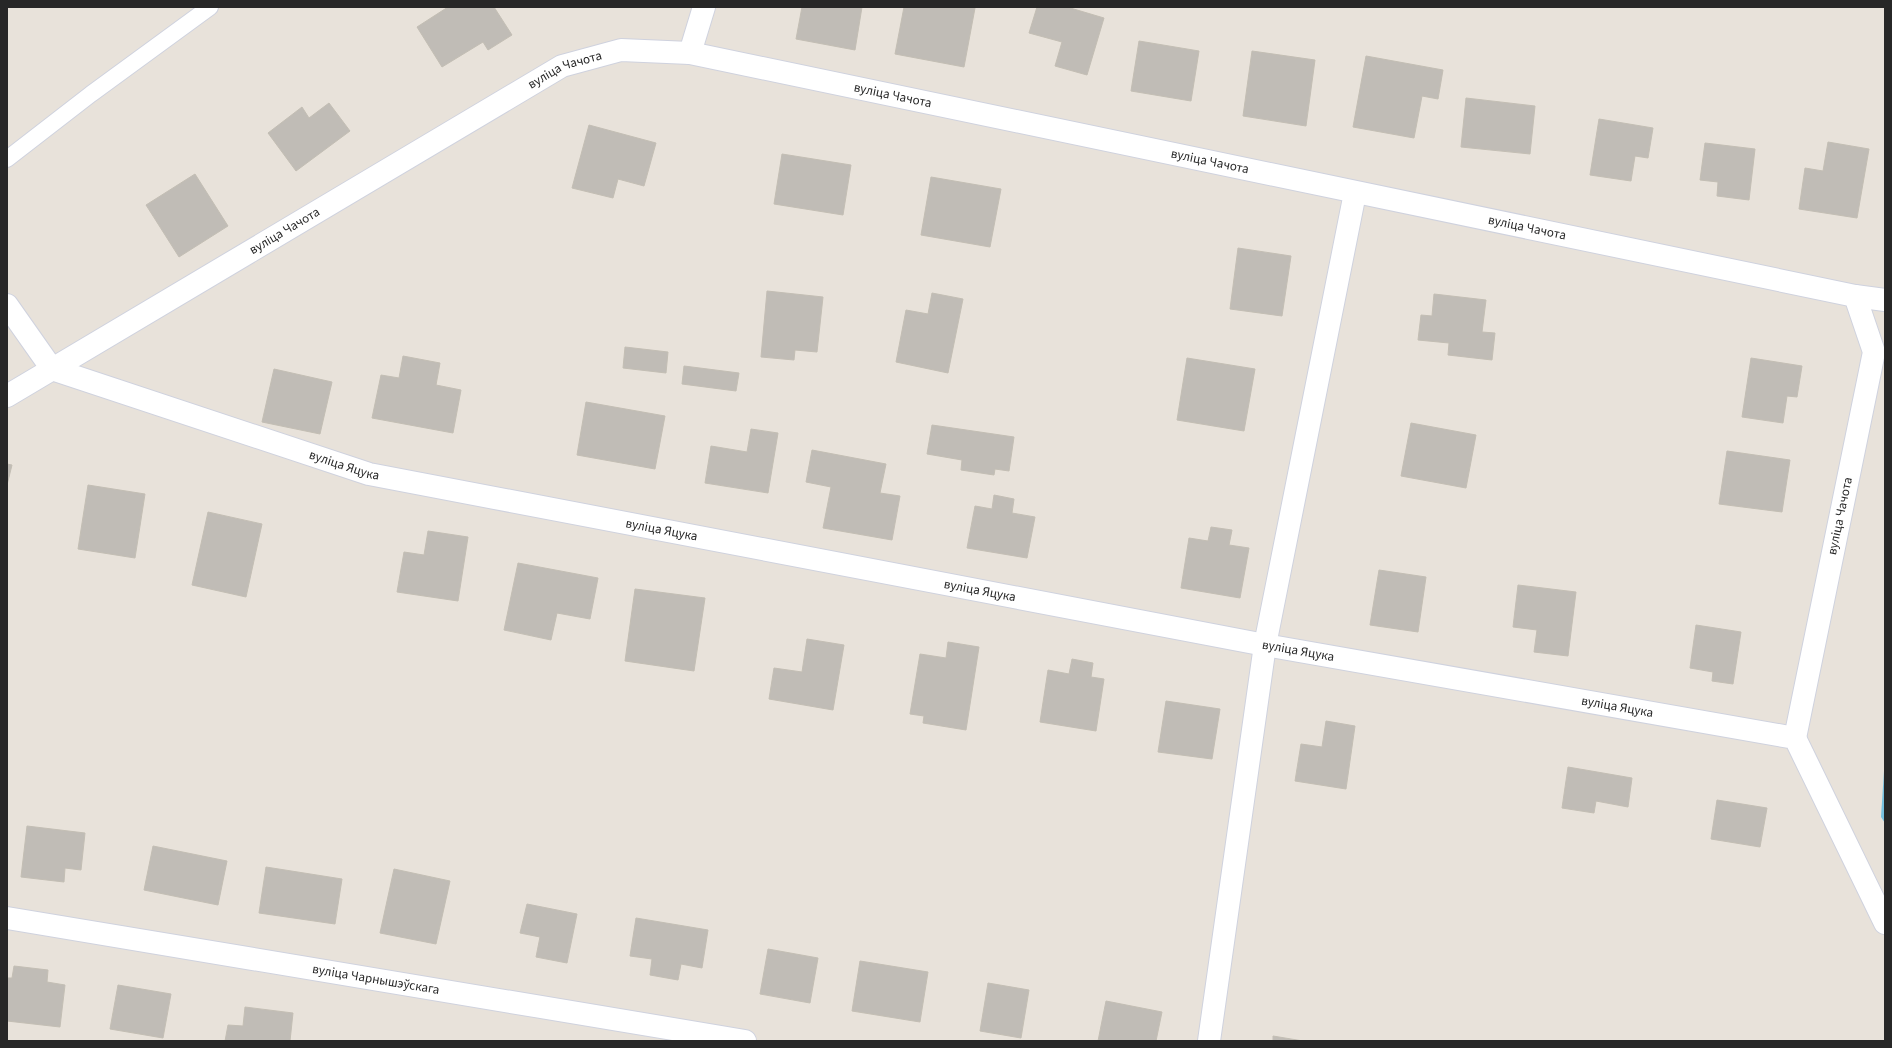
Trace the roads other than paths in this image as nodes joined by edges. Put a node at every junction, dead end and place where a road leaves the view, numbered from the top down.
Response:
1 (210, 7) edge
2 (704, 7) edge
3 (690, 53) junction
4 (7, 159) edge
5 (1355, 193) junction
6 (1855, 296) junction
7 (1885, 300) edge
8 (7, 306) edge
9 (52, 369) junction
10 (7, 396) edge
11 (1265, 645) junction
12 (1795, 738) junction
13 (7, 918) edge
14 (1885, 923) edge
15 (745, 1041) edge
16 (1209, 1041) edge

1 - 4 lane
2 - 3 street
3 - 5 street, вуліца Чачота
3 - 9 street, вуліца Чачота
5 - 6 street, вуліца Чачота
5 - 11 street
6 - 7 street, вуліца Чачота
6 - 12 street, вуліца Чачота
8 - 9 street
9 - 10 street, вуліца Чачота
9 - 11 street, вуліца Яцука
11 - 12 street, вуліца Яцука
11 - 16 street
12 - 14 street
13 - 15 street, вуліца Чарнышэўскага

